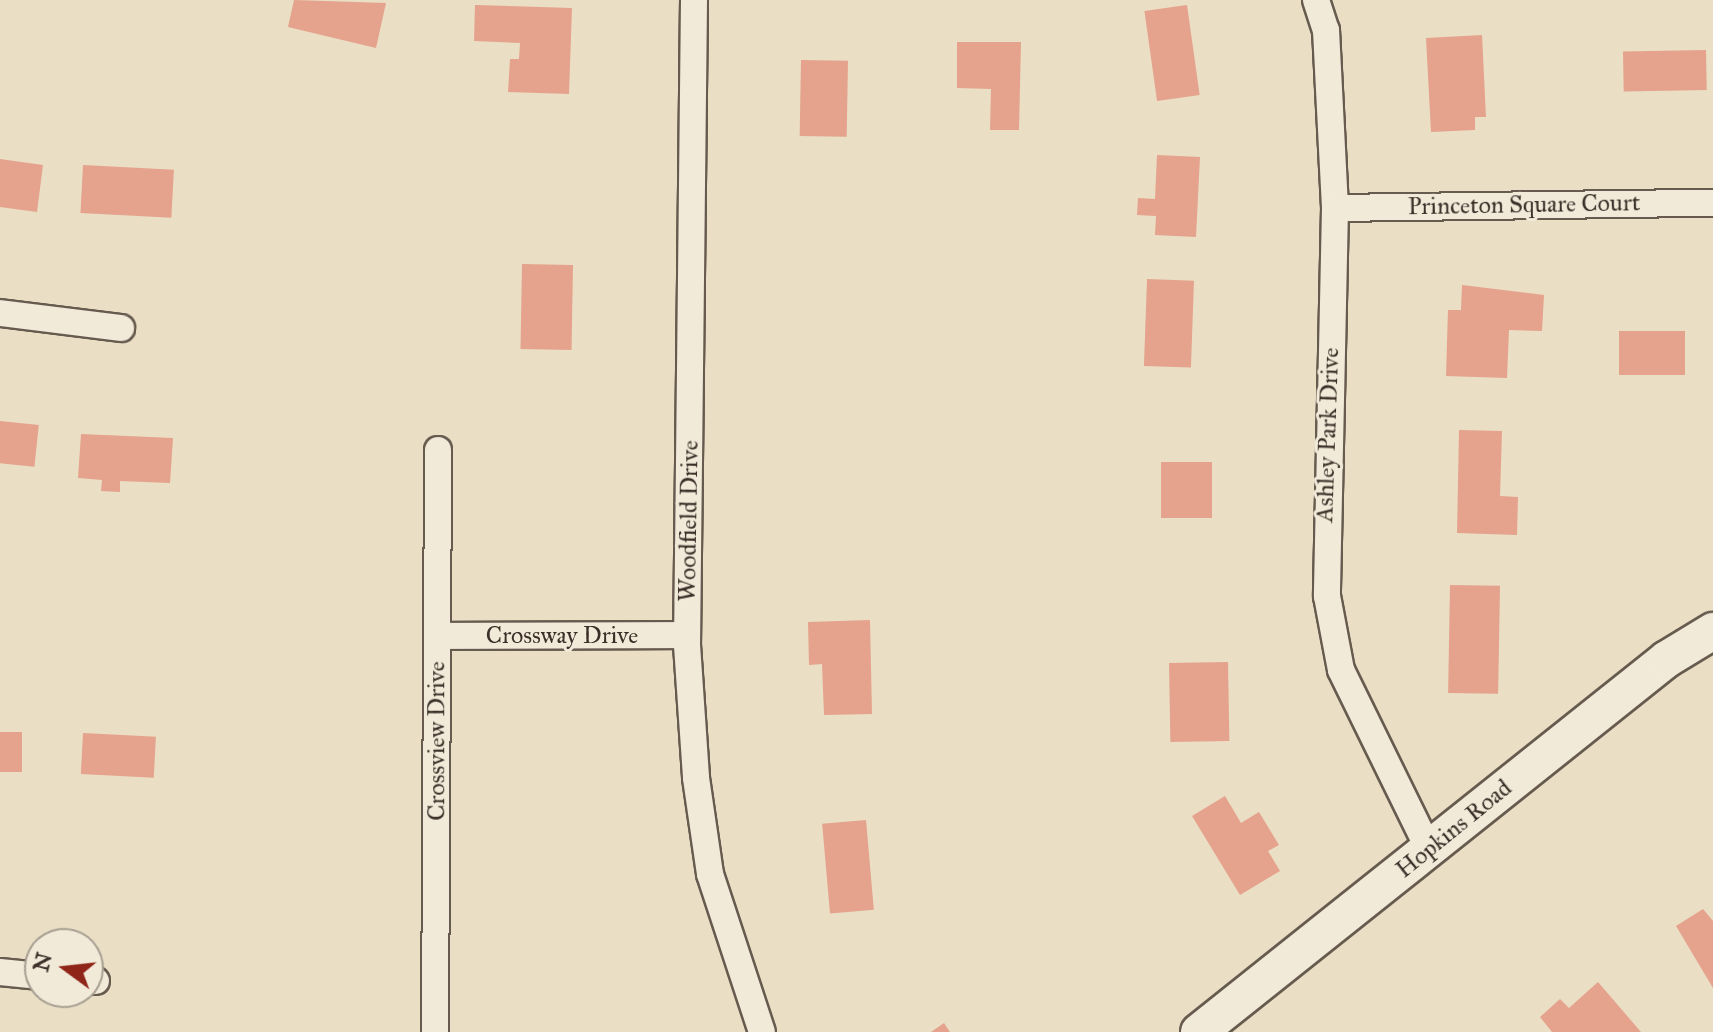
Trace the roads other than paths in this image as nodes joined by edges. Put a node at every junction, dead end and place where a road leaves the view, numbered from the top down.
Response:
1 (694, 0) edge
2 (1316, 0) edge
3 (1713, 203) edge
4 (1335, 208) junction
5 (0, 313) edge
6 (121, 328) dead end
7 (438, 450) dead end
8 (1713, 631) edge
9 (687, 635) junction
10 (437, 636) junction
11 (1429, 850) junction
12 (0, 972) edge
13 (24, 974) edge
14 (435, 1032) edge
15 (762, 1032) edge
16 (1199, 1032) edge

1 - 9 street, Woodfield Drive
2 - 4 street, Ashley Park Drive
3 - 4 street, Princeton Square Court
4 - 11 street, Ashley Park Drive
5 - 6 street
7 - 10 street, Crossview Drive
8 - 11 main road, Hopkins Road
9 - 10 street, Crossway Drive
9 - 15 street, Woodfield Drive
10 - 14 street, Crossview Drive
11 - 16 main road, Hopkins Road
12 - 13 street

